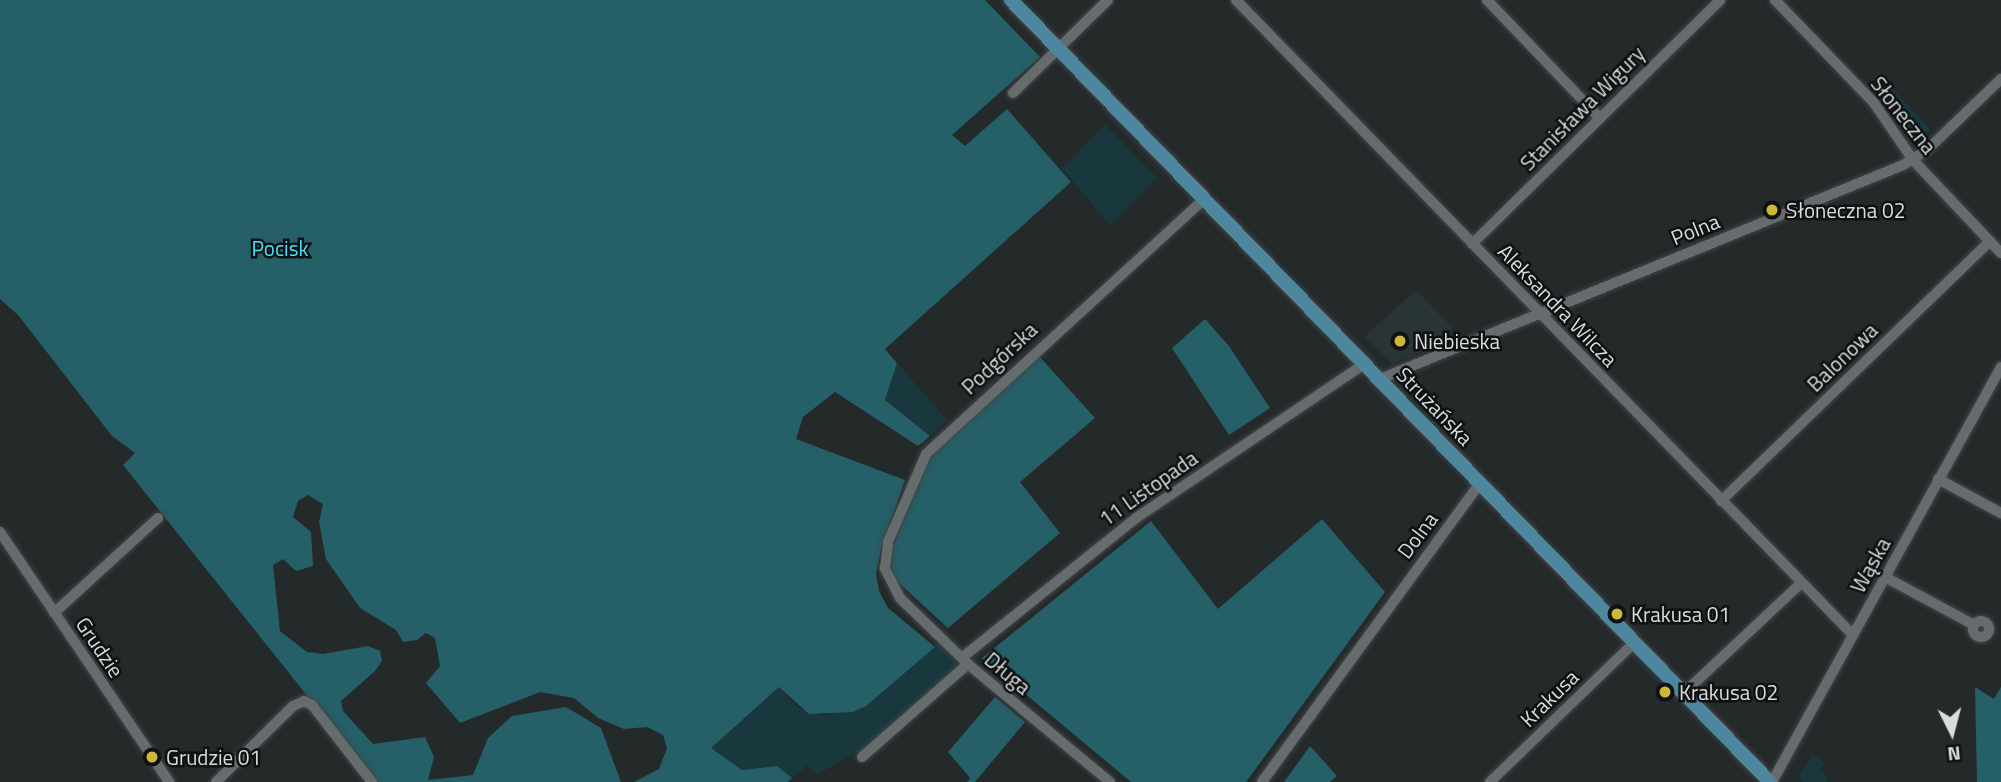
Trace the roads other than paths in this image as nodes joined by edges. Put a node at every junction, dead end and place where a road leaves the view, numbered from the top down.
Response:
1 (1011, 0) edge
2 (1108, 0) edge
3 (1236, 0) edge
4 (1487, 0) edge
5 (1720, 0) edge
6 (1776, 0) edge
7 (1056, 46) junction
8 (2001, 79) edge
9 (1013, 93) dead end
10 (1599, 117) junction
11 (1913, 160) junction
12 (1204, 199) junction
13 (1990, 241) junction
14 (1472, 244) junction
15 (2001, 253) edge
16 (1538, 313) junction
17 (1364, 364) junction
18 (2001, 366) edge
19 (1380, 379) junction
20 (1996, 386) edge
21 (1938, 479) junction
22 (1480, 483) junction
23 (1721, 501) junction
24 (2001, 513) edge
25 (158, 518) dead end
26 (0, 532) edge
27 (1885, 577) junction
28 (1801, 583) junction
29 (890, 585) joint
30 (54, 613) junction
31 (1974, 625) dead end
32 (1853, 635) junction
33 (1634, 642) junction
34 (966, 660) junction
35 (1684, 693) junction
36 (862, 757) dead end
37 (1103, 780) edge
38 (169, 782) edge
39 (216, 782) edge
40 (372, 782) edge
41 (1262, 782) edge
42 (1490, 782) edge
43 (1771, 782) edge

1 - 7 main road, Strużańska
2 - 7 street
3 - 14 street, Aleksandra Wilcza
4 - 10 street
5 - 10 street, Stanisława Wigury
6 - 11 street, Słoneczna
7 - 9 street
7 - 12 main road, Strużańska
8 - 11 street, Polna
10 - 14 street, Stanisława Wigury
11 - 13 street, Słoneczna
11 - 16 street, Polna
12 - 17 main road, Strużańska
12 - 29 street, Podgórska
13 - 15 street, Słoneczna
13 - 23 street, Balonowa
14 - 16 street, Aleksandra Wilcza
16 - 19 street, Polna
16 - 23 street, Aleksandra Wilcza
17 - 19 main road, Strużańska
17 - 34 street, 11 Listopada
18 - 20 street, Wąska
19 - 22 main road, Strużańska
20 - 21 street, Wąska
21 - 24 street
21 - 27 street, Wąska
22 - 33 main road, Strużańska
22 - 41 street, Dolna
23 - 28 street, Aleksandra Wilcza
25 - 30 street
26 - 30 street, Grudzie
27 - 31 street
27 - 32 street, Wąska
28 - 32 street, Aleksandra Wilcza
28 - 35 street
29 - 34 street, Długa
30 - 38 street, Grudzie
32 - 43 street, Wąska
33 - 35 main road, Strużańska
33 - 42 street, Krakusa
34 - 36 street, 11 Listopada
34 - 37 street, Długa
35 - 43 main road, Strużańska
39 - 40 street

